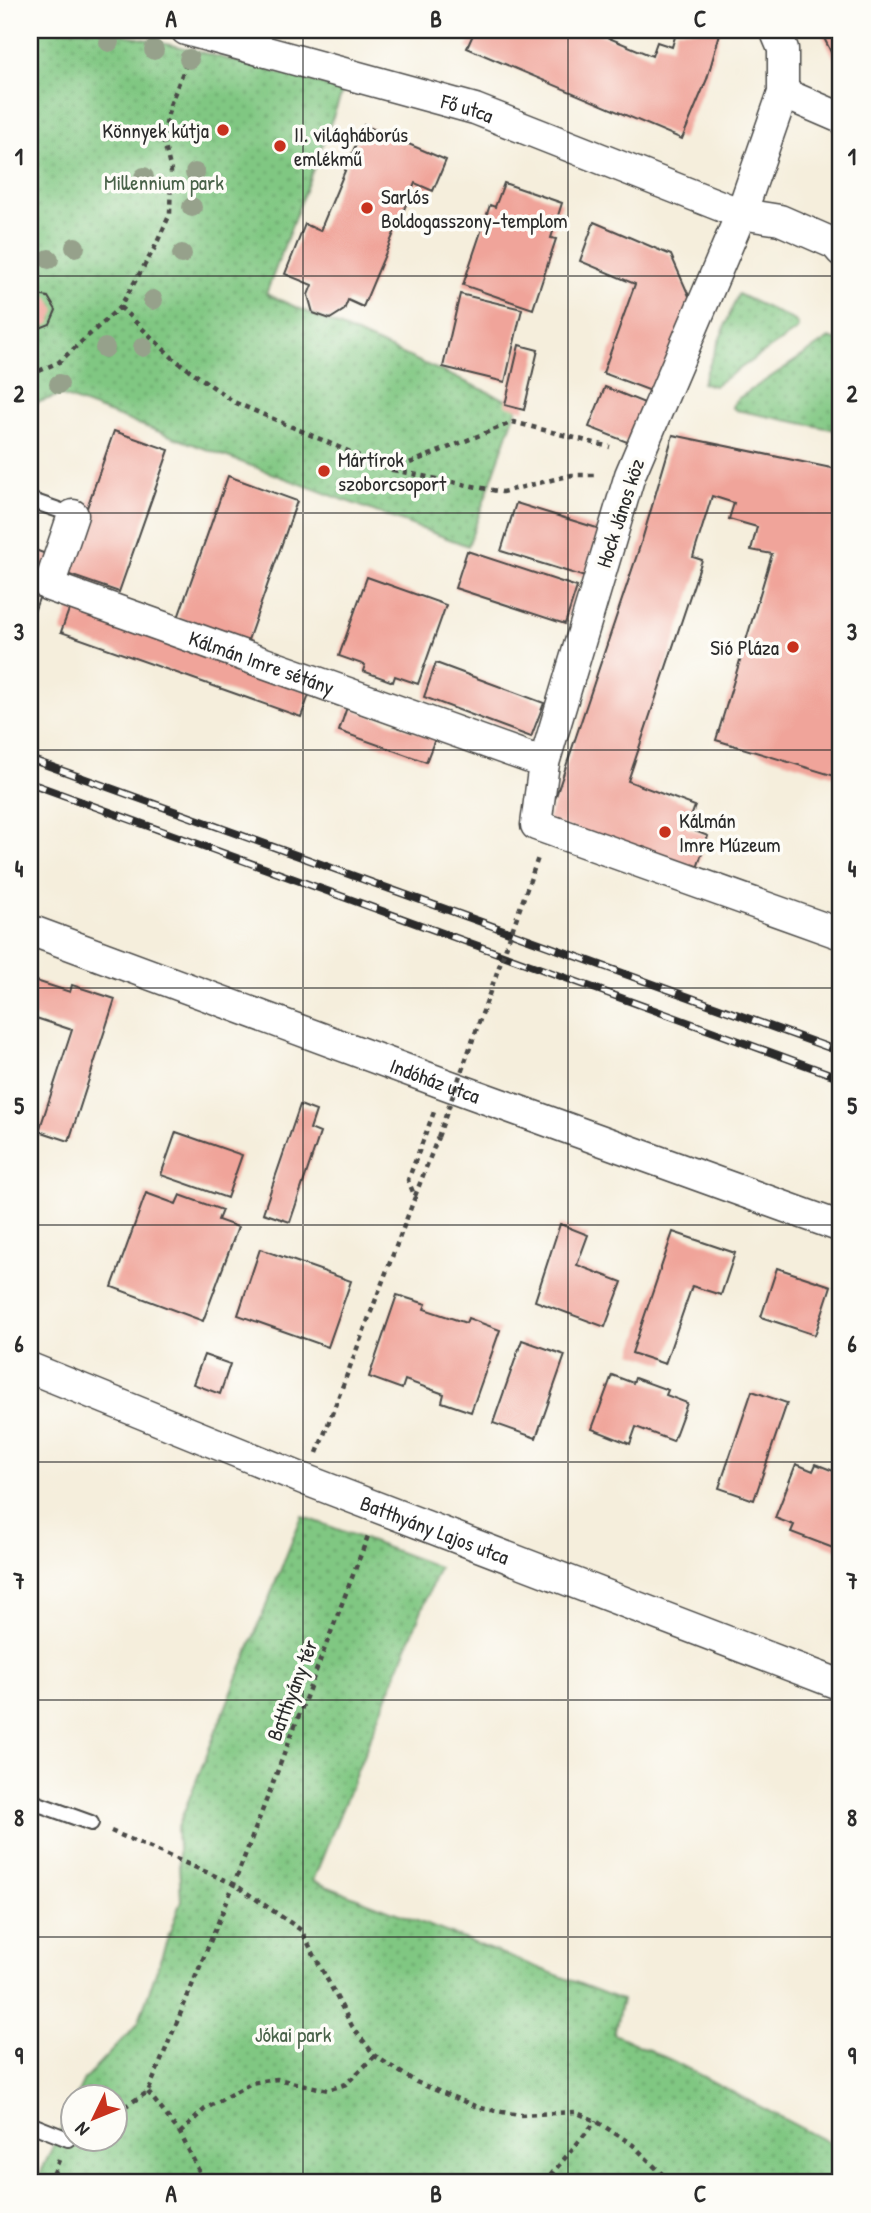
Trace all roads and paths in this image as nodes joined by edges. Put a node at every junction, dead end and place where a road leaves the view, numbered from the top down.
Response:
1 (775, 30) edge
2 (192, 31) edge
3 (783, 93) junction
4 (841, 118) edge
5 (741, 214) junction
6 (841, 251) edge
7 (120, 307) junction
8 (30, 375) edge
9 (634, 465) junction
10 (392, 470) junction
11 (30, 500) edge
12 (73, 515) joint
13 (544, 763) junction
14 (539, 856) dead end
15 (30, 930) edge
16 (841, 934) edge
17 (445, 1084) junction
18 (415, 1197) junction
19 (841, 1227) edge
20 (30, 1368) edge
21 (306, 1480) junction
22 (379, 1507) junction
23 (841, 1685) edge
24 (30, 1801) edge
25 (91, 1823) joint
26 (234, 1884) junction
27 (375, 2056) junction
28 (148, 2092) junction
29 (130, 2103) edge
30 (596, 2121) junction
31 (30, 2124) edge
32 (180, 2133) junction
33 (60, 2136) edge
34 (205, 2183) edge
35 (544, 2183) edge
36 (671, 2183) edge

1 - 3 street, Hock János köz
2 - 5 street, Fő utca
2 - 7 path
3 - 4 street
3 - 5 street, Hock János köz
5 - 6 street, Fő utca
5 - 9 street, Hock János köz
7 - 8 path
7 - 10 path
9 - 10 path
9 - 10 path
9 - 13 street, Hock János köz
11 - 12 lane
12 - 13 street, Kálmán Imre sétány
13 - 16 street, Hock János köz
14 - 18 path, bridge
15 - 17 street, Indóház utca
17 - 18 path
17 - 19 street, Indóház utca
18 - 21 path
20 - 21 street, Batthyány Lajos utca
21 - 22 street, Batthyány Lajos utca
22 - 23 street, Batthyány Lajos utca
22 - 26 path, Batthyány tér
24 - 25 lane
25 - 26 path
26 - 27 path
26 - 28 path, Batthyány tér
27 - 30 path
27 - 32 path
28 - 29 path
28 - 32 path
30 - 35 path
30 - 36 path
31 - 33 lane
32 - 34 path

